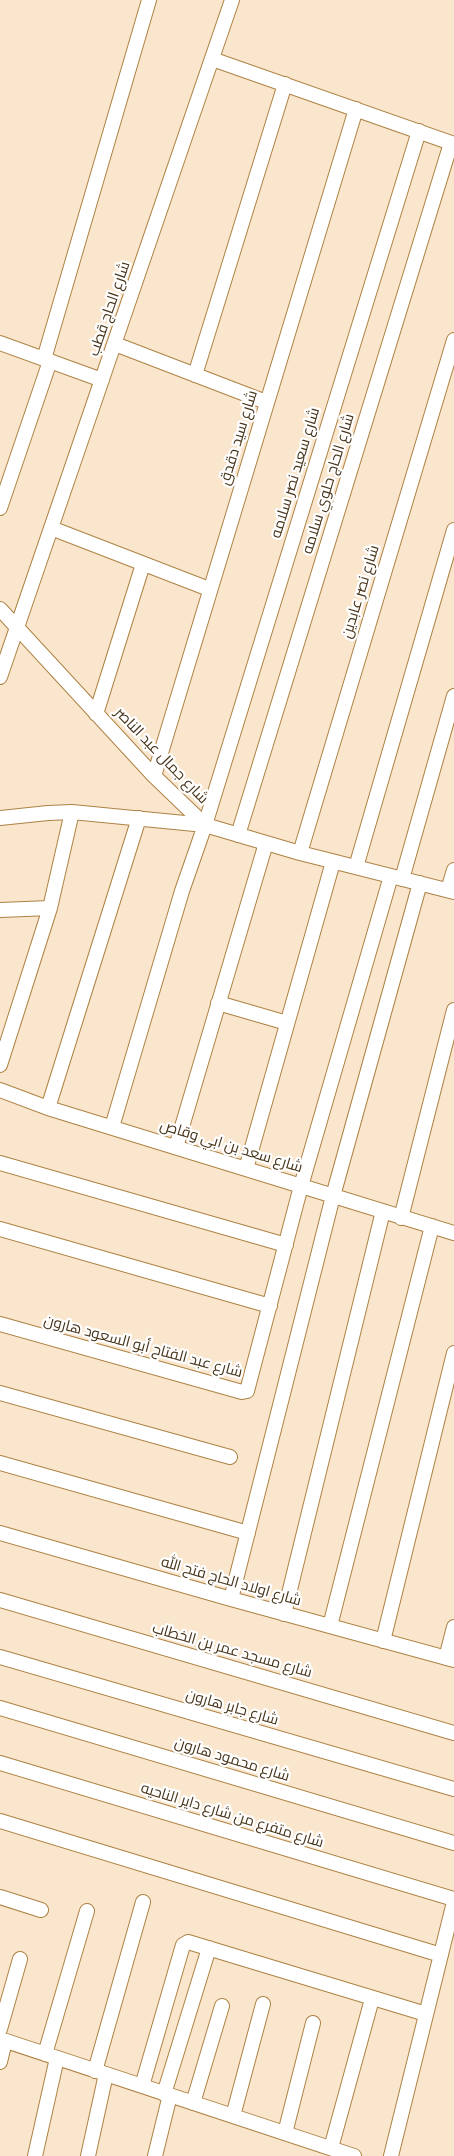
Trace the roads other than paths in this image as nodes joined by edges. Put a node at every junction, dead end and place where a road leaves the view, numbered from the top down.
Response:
1 (150, 0) edge
2 (232, 0) edge
3 (212, 59) junction
4 (286, 84) junction
5 (356, 109) junction
6 (419, 131) junction
7 (452, 143) edge
8 (454, 340) edge
9 (0, 343) edge
10 (114, 344) junction
11 (47, 360) junction
12 (195, 375) junction
13 (102, 380) junction
14 (266, 402) junction
15 (0, 508) edge
16 (51, 528) junction
17 (454, 530) edge
18 (143, 564) junction
19 (209, 589) junction
20 (0, 609) edge
21 (17, 628) junction
22 (0, 675) edge
23 (454, 696) edge
24 (96, 714) junction
25 (154, 776) junction
26 (72, 812) junction
27 (0, 818) edge
28 (139, 818) junction
29 (205, 825) junction
30 (238, 835) junction
31 (266, 843) junction
32 (300, 853) junction
33 (333, 862) junction
34 (356, 867) junction
35 (454, 870) edge
36 (396, 878) junction
37 (420, 883) junction
38 (451, 891) edge
39 (50, 908) junction
40 (0, 910) edge
41 (218, 1003) junction
42 (454, 1010) edge
43 (288, 1023) junction
44 (0, 1065) edge
45 (0, 1090) edge
46 (48, 1108) junction
47 (112, 1127) junction
48 (176, 1147) junction
49 (0, 1163) edge
50 (246, 1169) junction
51 (301, 1186) junction
52 (333, 1196) junction
53 (383, 1211) junction
54 (401, 1218) junction
55 (432, 1226) junction
56 (0, 1229) edge
57 (454, 1233) edge
58 (286, 1245) junction
59 (270, 1306) junction
60 (0, 1324) edge
61 (454, 1353) edge
62 (0, 1393) edge
63 (230, 1457) dead end
64 (0, 1463) edge
65 (0, 1533) edge
66 (248, 1533) junction
67 (231, 1599) junction
68 (0, 1600) edge
69 (284, 1614) junction
70 (330, 1626) junction
71 (454, 1627) edge
72 (383, 1641) junction
73 (0, 1658) edge
74 (450, 1659) edge
75 (0, 1708) edge
76 (454, 1733) edge
77 (0, 1764) edge
78 (454, 1789) edge
79 (0, 1821) edge
80 (454, 1843) edge
81 (0, 1897) edge
82 (454, 1900) edge
83 (143, 1902) dead end
84 (41, 1910) dead end
85 (87, 1911) dead end
86 (209, 1948) junction
87 (441, 1955) junction
88 (20, 1958) dead end
89 (372, 1999) junction
90 (263, 2004) dead end
91 (222, 2006) dead end
92 (426, 2014) junction
93 (313, 2023) dead end
94 (2, 2036) edge
95 (51, 2056) junction
96 (0, 2062) edge
97 (101, 2072) junction
98 (142, 2086) junction
99 (167, 2094) junction
100 (193, 2103) junction
101 (233, 2116) junction
102 (285, 2133) junction
103 (330, 2148) junction
104 (35, 2156) edge
105 (88, 2156) edge
106 (155, 2156) edge
107 (354, 2156) edge
108 (391, 2156) edge

1 - 11 street
2 - 3 street, شارع الحاج قطب
3 - 4 street
3 - 10 street, شارع الحاج قطب
4 - 5 street
4 - 12 street
5 - 6 street
5 - 14 street, شارع سيد دقدق
6 - 7 street
6 - 29 street, شارع سعيد نصر سلامه
7 - 30 street, شارع الحاج حلوي سلامه
8 - 32 street, شارع نصر عابدين
9 - 11 street
10 - 12 street
10 - 13 street, شارع الحاج قطب
11 - 13 street
11 - 15 street
12 - 14 street
13 - 16 street, شارع الحاج قطب
14 - 19 street, شارع سيد دقدق
16 - 18 street
16 - 21 street, شارع الحاج قطب
17 - 34 street
18 - 19 street
18 - 24 street
19 - 25 street, شارع سيد دقدق
20 - 21 street, شارع جمال عبد الناصر
21 - 22 street, شارع الحاج قطب
21 - 24 street, شارع جمال عبد الناصر
23 - 36 street, شارع عبد الفتاح أبو السعود هارون
24 - 25 street, شارع جمال عبد الناصر
25 - 29 street, شارع جمال عبد الناصر
26 - 27 street
26 - 28 street
26 - 39 street
28 - 29 street
28 - 46 street
29 - 30 street, شارع جمال عبد الناصر
29 - 47 street, شارع سعيد نصر سلامه
30 - 31 street, شارع جمال عبد الناصر
31 - 32 street, شارع جمال عبد الناصر
31 - 41 street
32 - 33 street, شارع جمال عبد الناصر
33 - 34 street, شارع جمال عبد الناصر
33 - 43 street
34 - 36 street, شارع جمال عبد الناصر
35 - 38 street
36 - 37 street, شارع جمال عبد الناصر
36 - 51 street, شارع عبد الفتاح أبو السعود هارون
37 - 38 street, شارع جمال عبد الناصر
37 - 52 street
39 - 40 street
39 - 44 street
41 - 43 street
41 - 48 street
42 - 54 street
43 - 50 street
45 - 46 street, شارع سعد بن ابي وقاص
46 - 47 street, شارع سعد بن ابي وقاص
47 - 48 street, شارع سعد بن ابي وقاص
48 - 50 street, شارع سعد بن ابي وقاص
49 - 58 street
50 - 51 street, شارع سعد بن ابي وقاص
51 - 52 street, شارع سعد بن ابي وقاص
51 - 58 street, شارع عبد الفتاح أبو السعود هارون
52 - 53 street, شارع سعد بن ابي وقاص
52 - 66 street
53 - 54 street, شارع سعد بن ابي وقاص
53 - 69 street
54 - 55 street, شارع سعد بن ابي وقاص
55 - 57 street, شارع سعد بن ابي وقاص
55 - 70 street
56 - 59 street
58 - 59 street, شارع عبد الفتاح أبو السعود هارون
59 - 60 street, شارع عبد الفتاح أبو السعود هارون
61 - 72 street
62 - 63 street
64 - 66 street
65 - 67 street, شارع اولاد الحاج فتح الله
66 - 67 street
67 - 69 street, شارع اولاد الحاج فتح الله
68 - 76 street, شارع مسجد عمر بن الخطاب
69 - 70 street, شارع اولاد الحاج فتح الله
70 - 72 street, شارع اولاد الحاج فتح الله
71 - 74 street
72 - 74 street, شارع اولاد الحاج فتح الله
73 - 78 street, شارع جابر هارون
75 - 80 street, شارع محمود هارون
77 - 82 street, شارع متفرع من شارع داير الناحيه
79 - 87 street
81 - 84 street
82 - 87 street
83 - 97 street
85 - 95 street
86 - 89 street
86 - 98 street
86 - 99 street
87 - 92 street
88 - 94 street
89 - 92 street
89 - 103 street
90 - 101 street
91 - 100 street
92 - 108 street
93 - 102 street
94 - 95 street
94 - 96 street
95 - 97 street
95 - 104 street
97 - 98 street
97 - 105 street
98 - 99 street
99 - 100 street
99 - 106 street
100 - 101 street
101 - 102 street
102 - 103 street
103 - 107 street

